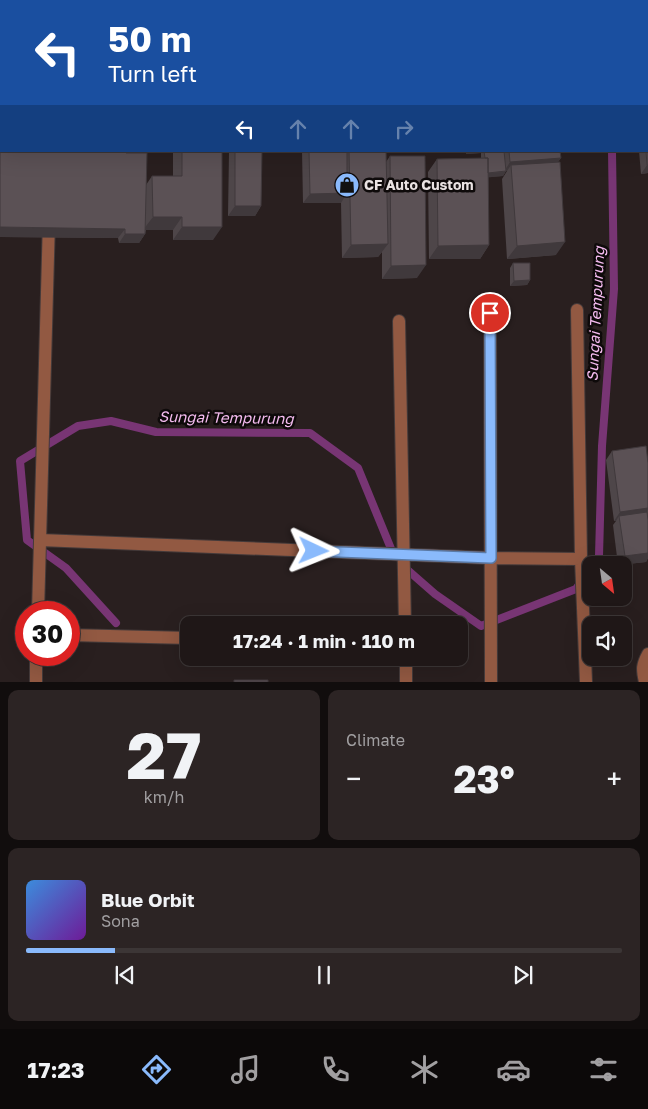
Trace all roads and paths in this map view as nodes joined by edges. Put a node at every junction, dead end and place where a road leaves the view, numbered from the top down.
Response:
1 (49, 210) edge
2 (577, 310) dead end
3 (490, 313) dead end
4 (400, 321) dead end
5 (40, 540) junction
6 (404, 554) junction
7 (491, 558) junction
8 (581, 559) junction
9 (38, 601) edge
10 (405, 616) edge
11 (80, 635) edge
12 (180, 638) edge
13 (648, 654) edge
14 (36, 666) edge
15 (406, 666) edge
16 (36, 682) edge
17 (406, 682) edge
18 (491, 682) edge
19 (586, 682) edge
20 (645, 682) edge

1 - 5 street
2 - 8 street
3 - 7 street
4 - 6 street
5 - 6 street
5 - 9 street
6 - 7 street
6 - 10 street
7 - 8 street
7 - 18 street
8 - 19 street
11 - 12 street
13 - 20 street
14 - 16 street
15 - 17 street

